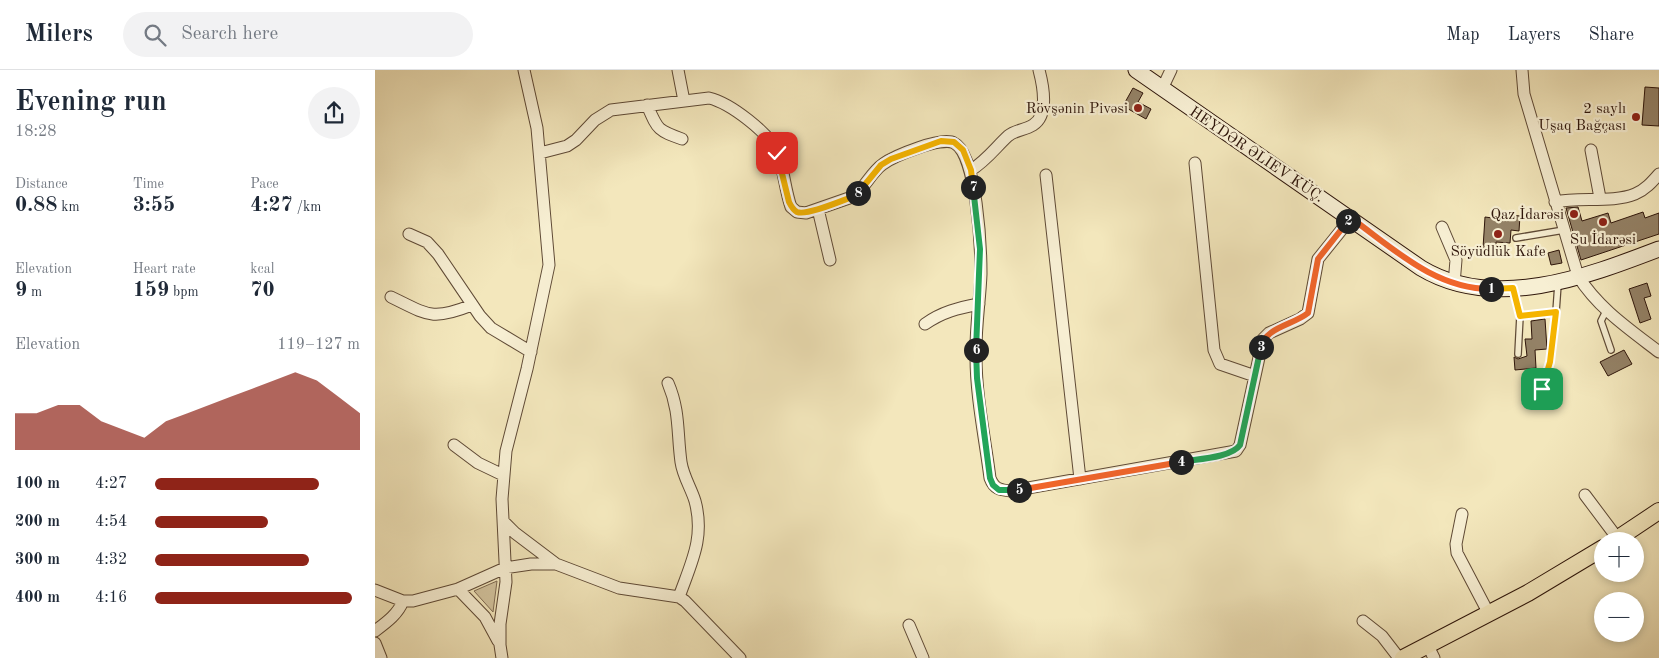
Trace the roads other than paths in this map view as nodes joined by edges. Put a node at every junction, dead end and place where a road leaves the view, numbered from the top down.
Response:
1 (525, 70) edge
2 (678, 70) edge
3 (1039, 70) edge
4 (1136, 70) edge
5 (1171, 70) edge
6 (1522, 70) edge
7 (1162, 89) junction
8 (683, 101) junction
9 (647, 105) junction
10 (682, 139) dead end
11 (1591, 150) dead end
12 (539, 153) junction
13 (1195, 163) dead end
14 (971, 170) junction
15 (1659, 174) edge
16 (1047, 175) dead end
17 (1600, 198) junction
18 (1555, 202) junction
19 (818, 208) junction
20 (1351, 218) junction
21 (1443, 227) dead end
22 (1564, 230) junction
23 (409, 234) dead end
24 (1516, 238) dead end
25 (1659, 249) edge
26 (830, 260) dead end
27 (1577, 276) junction
28 (1558, 281) junction
29 (1454, 284) junction
30 (1513, 288) junction
31 (391, 297) dead end
32 (979, 304) junction
33 (473, 305) junction
34 (1605, 311) junction
35 (1556, 312) junction
36 (1520, 316) junction
37 (925, 324) dead end
38 (1611, 350) dead end
39 (531, 352) junction
40 (1659, 352) edge
41 (1518, 354) dead end
42 (1255, 376) junction
43 (668, 383) dead end
44 (1542, 389) dead end
45 (454, 445) dead end
46 (503, 475) junction
47 (1080, 479) junction
48 (1585, 495) dead end
49 (1659, 511) edge
50 (1462, 514) dead end
51 (503, 521) junction
52 (1610, 532) edge
53 (1628, 532) edge
54 (1594, 553) edge
55 (556, 564) junction
56 (505, 568) junction
57 (375, 590) edge
58 (458, 590) junction
59 (679, 597) junction
60 (403, 601) junction
61 (1489, 614) junction
62 (1363, 621) dead end
63 (909, 625) dead end
64 (375, 631) edge
65 (375, 643) edge
66 (500, 645) junction
67 (1431, 652) edge
68 (1407, 657) edge
69 (381, 658) edge
70 (502, 658) edge
71 (740, 658) edge
72 (923, 658) edge

1 - 12 street
2 - 8 street
3 - 14 street
4 - 7 main road, HEYDƏR ƏLIEV KÜÇ.
5 - 7 street
6 - 18 street
7 - 20 main road, HEYDƏR ƏLIEV KÜÇ.
8 - 9 street
8 - 19 street
9 - 10 street
9 - 12 street
11 - 17 street
12 - 39 street
13 - 42 street
14 - 19 street
14 - 32 street
15 - 17 street
16 - 47 street
17 - 18 street
18 - 22 street
19 - 26 street
20 - 29 main road, HEYDƏR ƏLIEV KÜÇ.
20 - 42 street
21 - 29 street
22 - 24 lane
22 - 27 street
23 - 33 street
25 - 27 main road, HEYDƏR ƏLIEV KÜÇ.
27 - 28 main road, HEYDƏR ƏLIEV KÜÇ.
27 - 34 street
28 - 30 main road, HEYDƏR ƏLIEV KÜÇ.
28 - 35 lane
29 - 30 main road, HEYDƏR ƏLIEV KÜÇ.
30 - 36 lane
31 - 33 street
32 - 37 street
32 - 47 street
33 - 39 street
34 - 38 lane
34 - 40 street
35 - 36 lane
35 - 44 lane
36 - 41 lane
39 - 46 street
42 - 47 street
43 - 59 street
45 - 46 street
46 - 51 street
48 - 52 street
49 - 53 main road
50 - 61 street
51 - 55 street
51 - 56 street
54 - 61 main road
55 - 56 street
55 - 59 street
56 - 58 street
56 - 66 street
57 - 60 street
58 - 60 street
58 - 66 street
59 - 71 street
60 - 64 street
61 - 67 main road
62 - 68 street
63 - 72 street
65 - 69 street
66 - 70 street
67 - 68 main road

